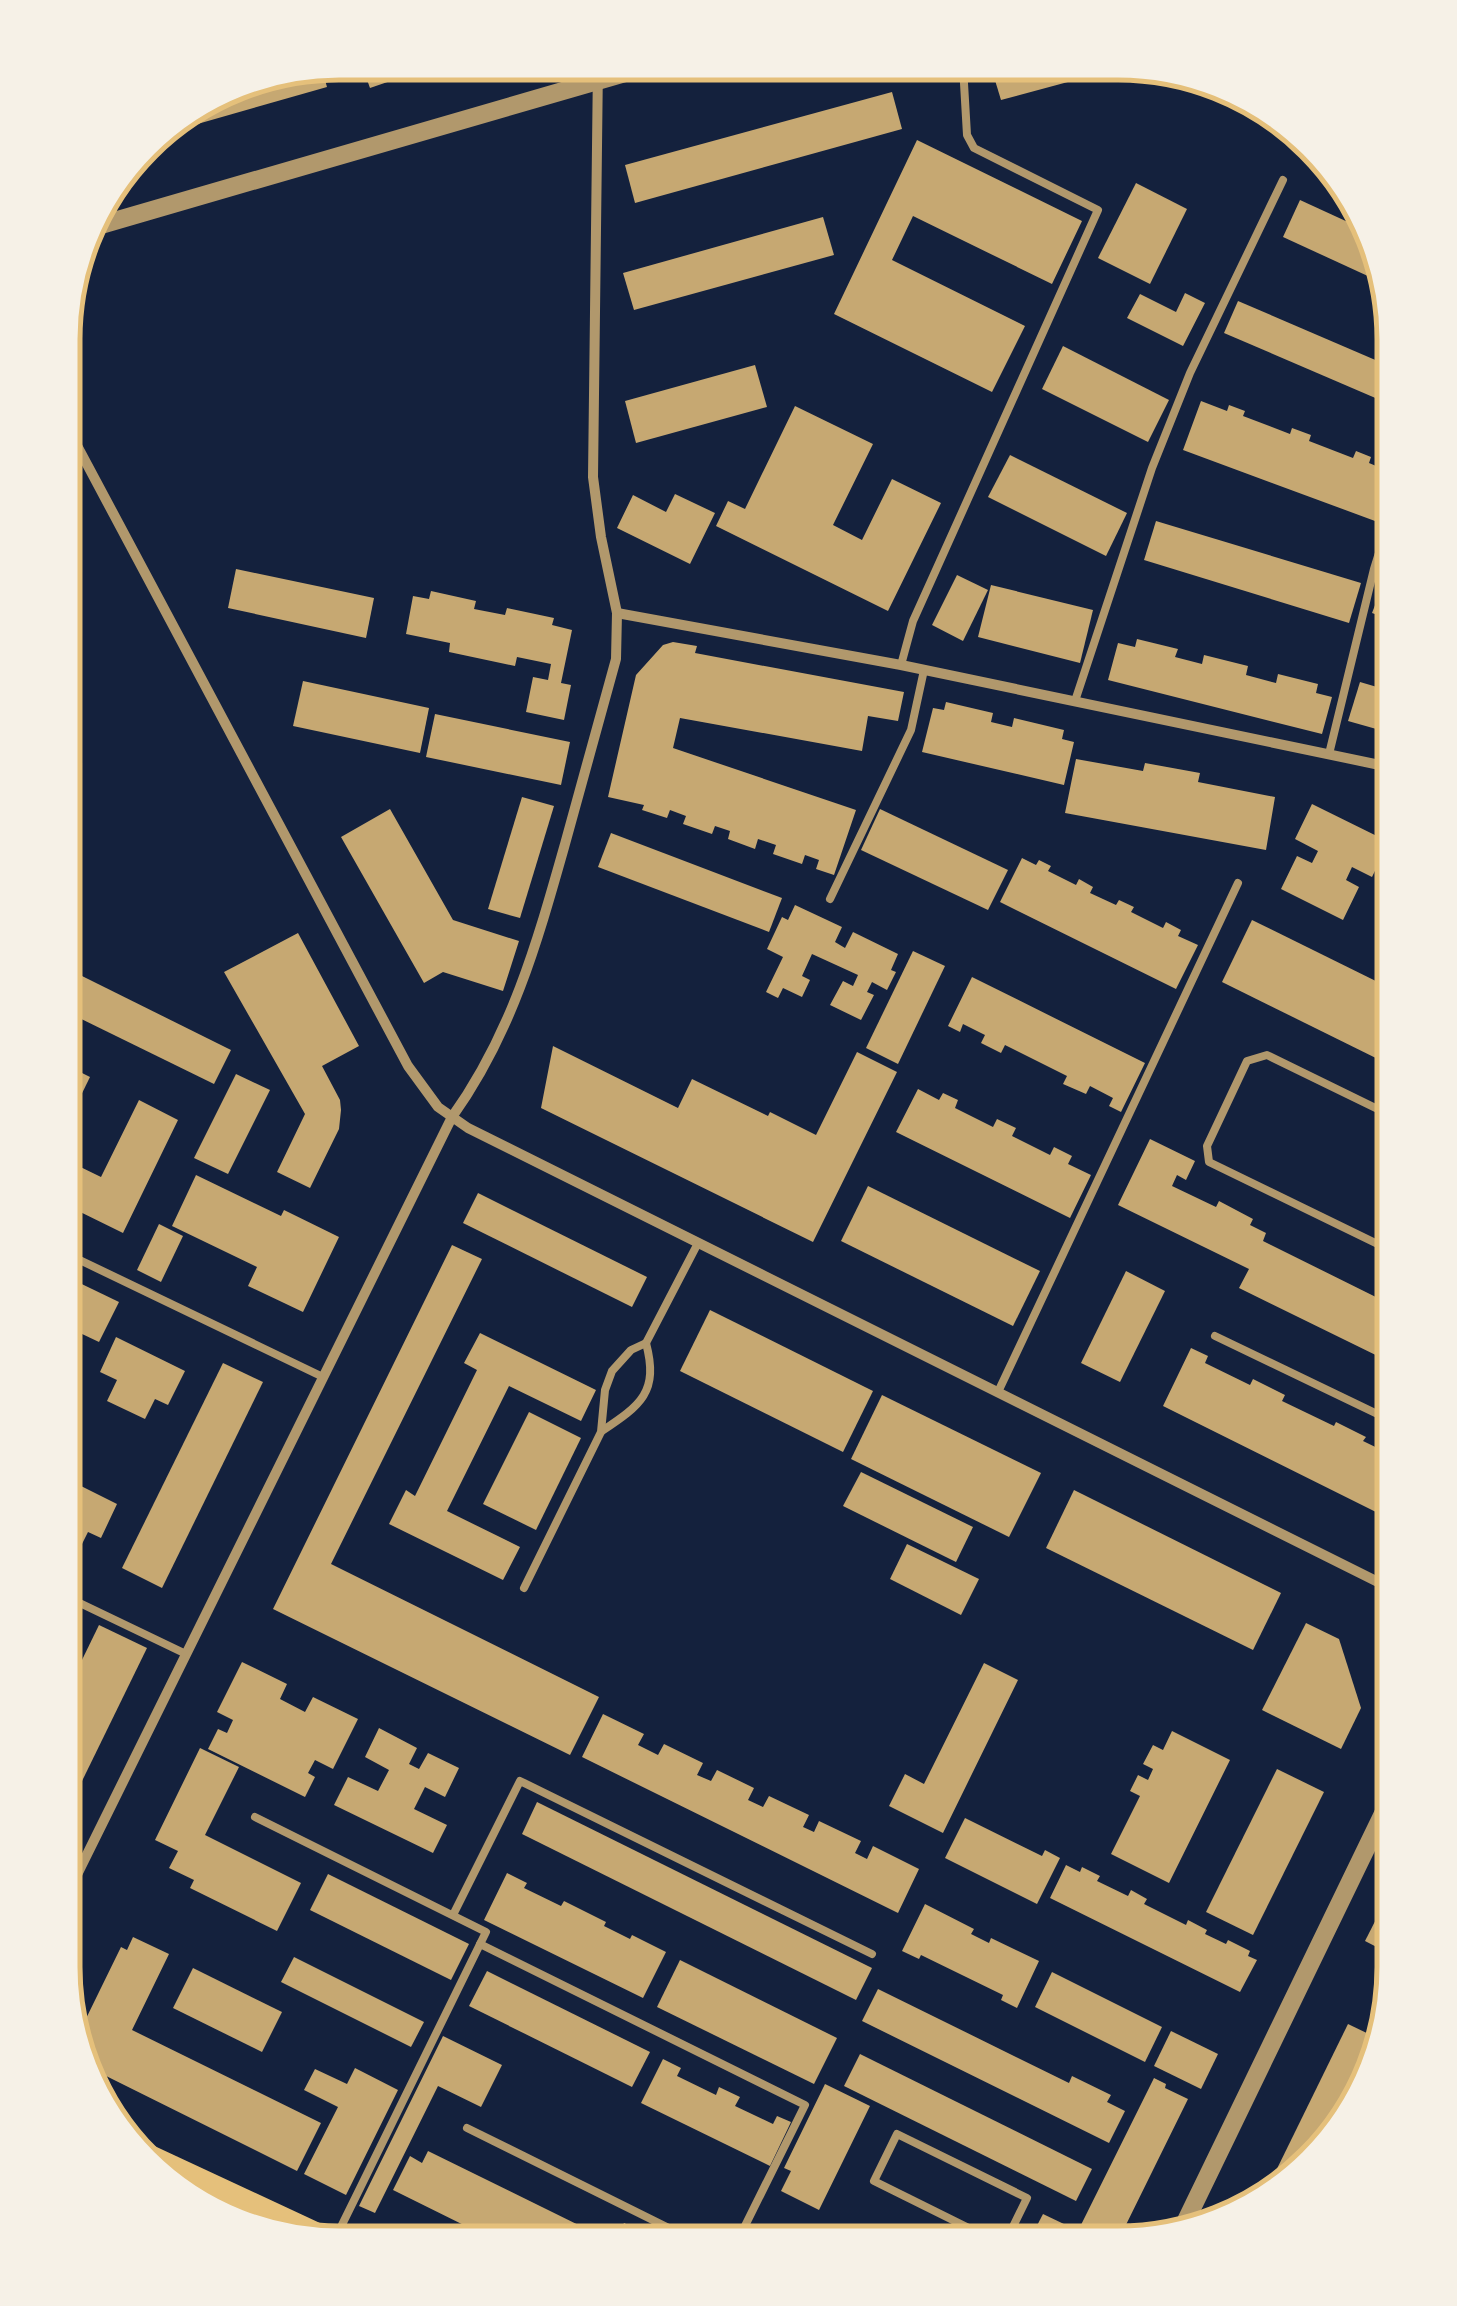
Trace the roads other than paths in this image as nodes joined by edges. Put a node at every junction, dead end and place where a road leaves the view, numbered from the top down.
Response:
1 (575, 80) edge
2 (598, 80) edge
3 (964, 80) edge
4 (1283, 180) dead end
5 (109, 223) edge
6 (80, 450) edge
7 (1377, 560) edge
8 (617, 613) junction
9 (901, 666) junction
10 (924, 670) junction
11 (1075, 702) junction
12 (1328, 754) junction
13 (1377, 764) edge
14 (1238, 883) dead end
15 (830, 899) dead end
16 (1377, 1108) edge
17 (452, 1118) junction
18 (698, 1243) junction
19 (1376, 1244) edge
20 (80, 1260) edge
21 (1215, 1336) dead end
22 (646, 1343) junction
23 (323, 1377) junction
24 (998, 1392) junction
25 (1376, 1414) edge
26 (601, 1432) junction
27 (1376, 1581) edge
28 (524, 1588) dead end
29 (80, 1603) edge
30 (186, 1654) junction
31 (255, 1818) dead end
32 (1376, 1828) edge
33 (80, 1867) edge
34 (453, 1915) junction
35 (480, 1944) junction
36 (872, 1954) dead end
37 (467, 2128) dead end
38 (177, 2168) edge
39 (1188, 2216) edge
40 (290, 2221) edge
41 (341, 2226) edge
42 (665, 2226) edge
43 (745, 2226) edge
44 (966, 2226) edge
45 (1012, 2226) edge

1 - 5 street
2 - 8 street
3 - 9 lane
4 - 11 lane
6 - 17 street
7 - 12 lane
8 - 9 street
8 - 17 street
9 - 10 street
10 - 11 street
10 - 15 lane
11 - 12 street
12 - 13 street
14 - 24 lane
16 - 19 lane
17 - 18 street
17 - 23 street
18 - 22 lane
18 - 24 street
20 - 23 lane
21 - 25 lane
22 - 26 lane
22 - 26 lane
23 - 30 street
24 - 27 street
26 - 28 lane
29 - 30 lane
30 - 33 street
31 - 34 lane
32 - 39 street
34 - 35 lane
34 - 36 lane
35 - 41 lane
35 - 43 lane
37 - 42 lane
38 - 40 main road
44 - 45 lane

